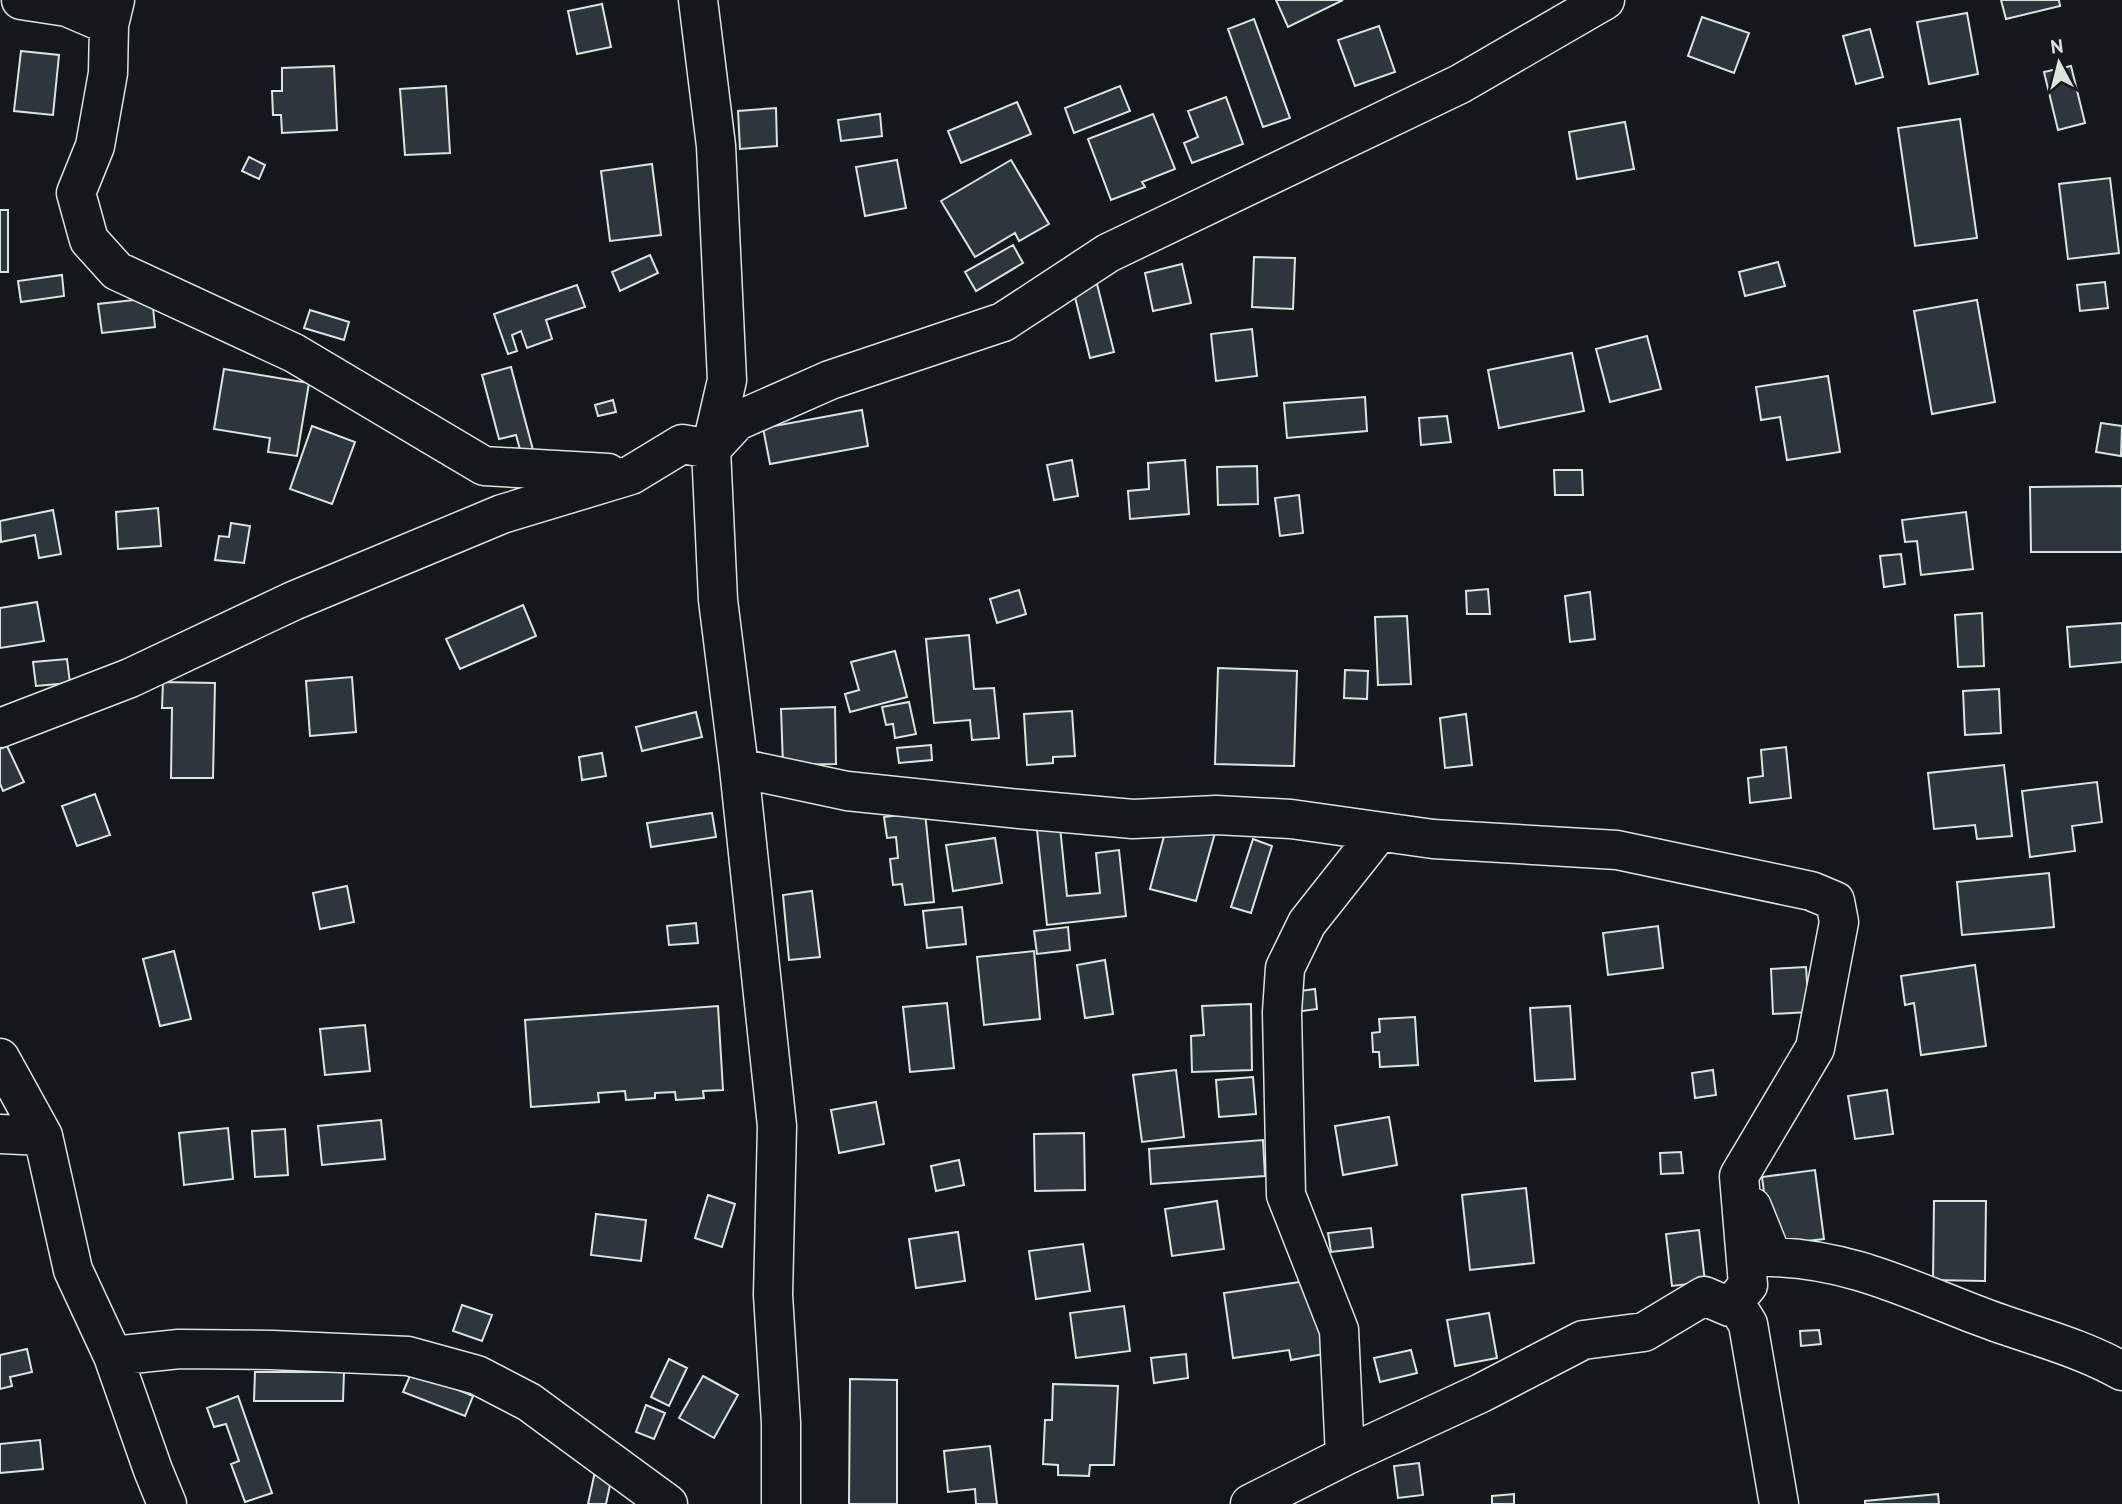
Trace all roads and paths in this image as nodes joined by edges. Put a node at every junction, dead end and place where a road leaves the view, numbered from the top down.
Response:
1 (21, 0) edge
2 (698, 0) edge
3 (1605, 0) edge
4 (112, 13) edge
5 (711, 449) junction
6 (631, 475) junction
7 (0, 728) edge
8 (739, 768) junction
9 (1379, 832) junction
10 (0, 1058) edge
11 (0, 1134) edge
12 (43, 1136) junction
13 (1739, 1176) junction
14 (1730, 1307) junction
15 (113, 1356) junction
16 (2122, 1371) edge
17 (1345, 1456) junction
18 (167, 1504) edge
19 (668, 1504) edge
20 (781, 1504) edge
21 (1250, 1504) edge
22 (1779, 1504) edge

1 - 4 street
2 - 5 street
3 - 5 street
4 - 6 street
5 - 6 street
5 - 8 street
6 - 7 street
8 - 9 street
8 - 20 street
9 - 13 street
9 - 17 street
10 - 12 street
11 - 12 street
12 - 15 street
13 - 14 street
13 - 16 street
14 - 17 street
14 - 22 street
15 - 18 street
15 - 19 street
17 - 21 street

